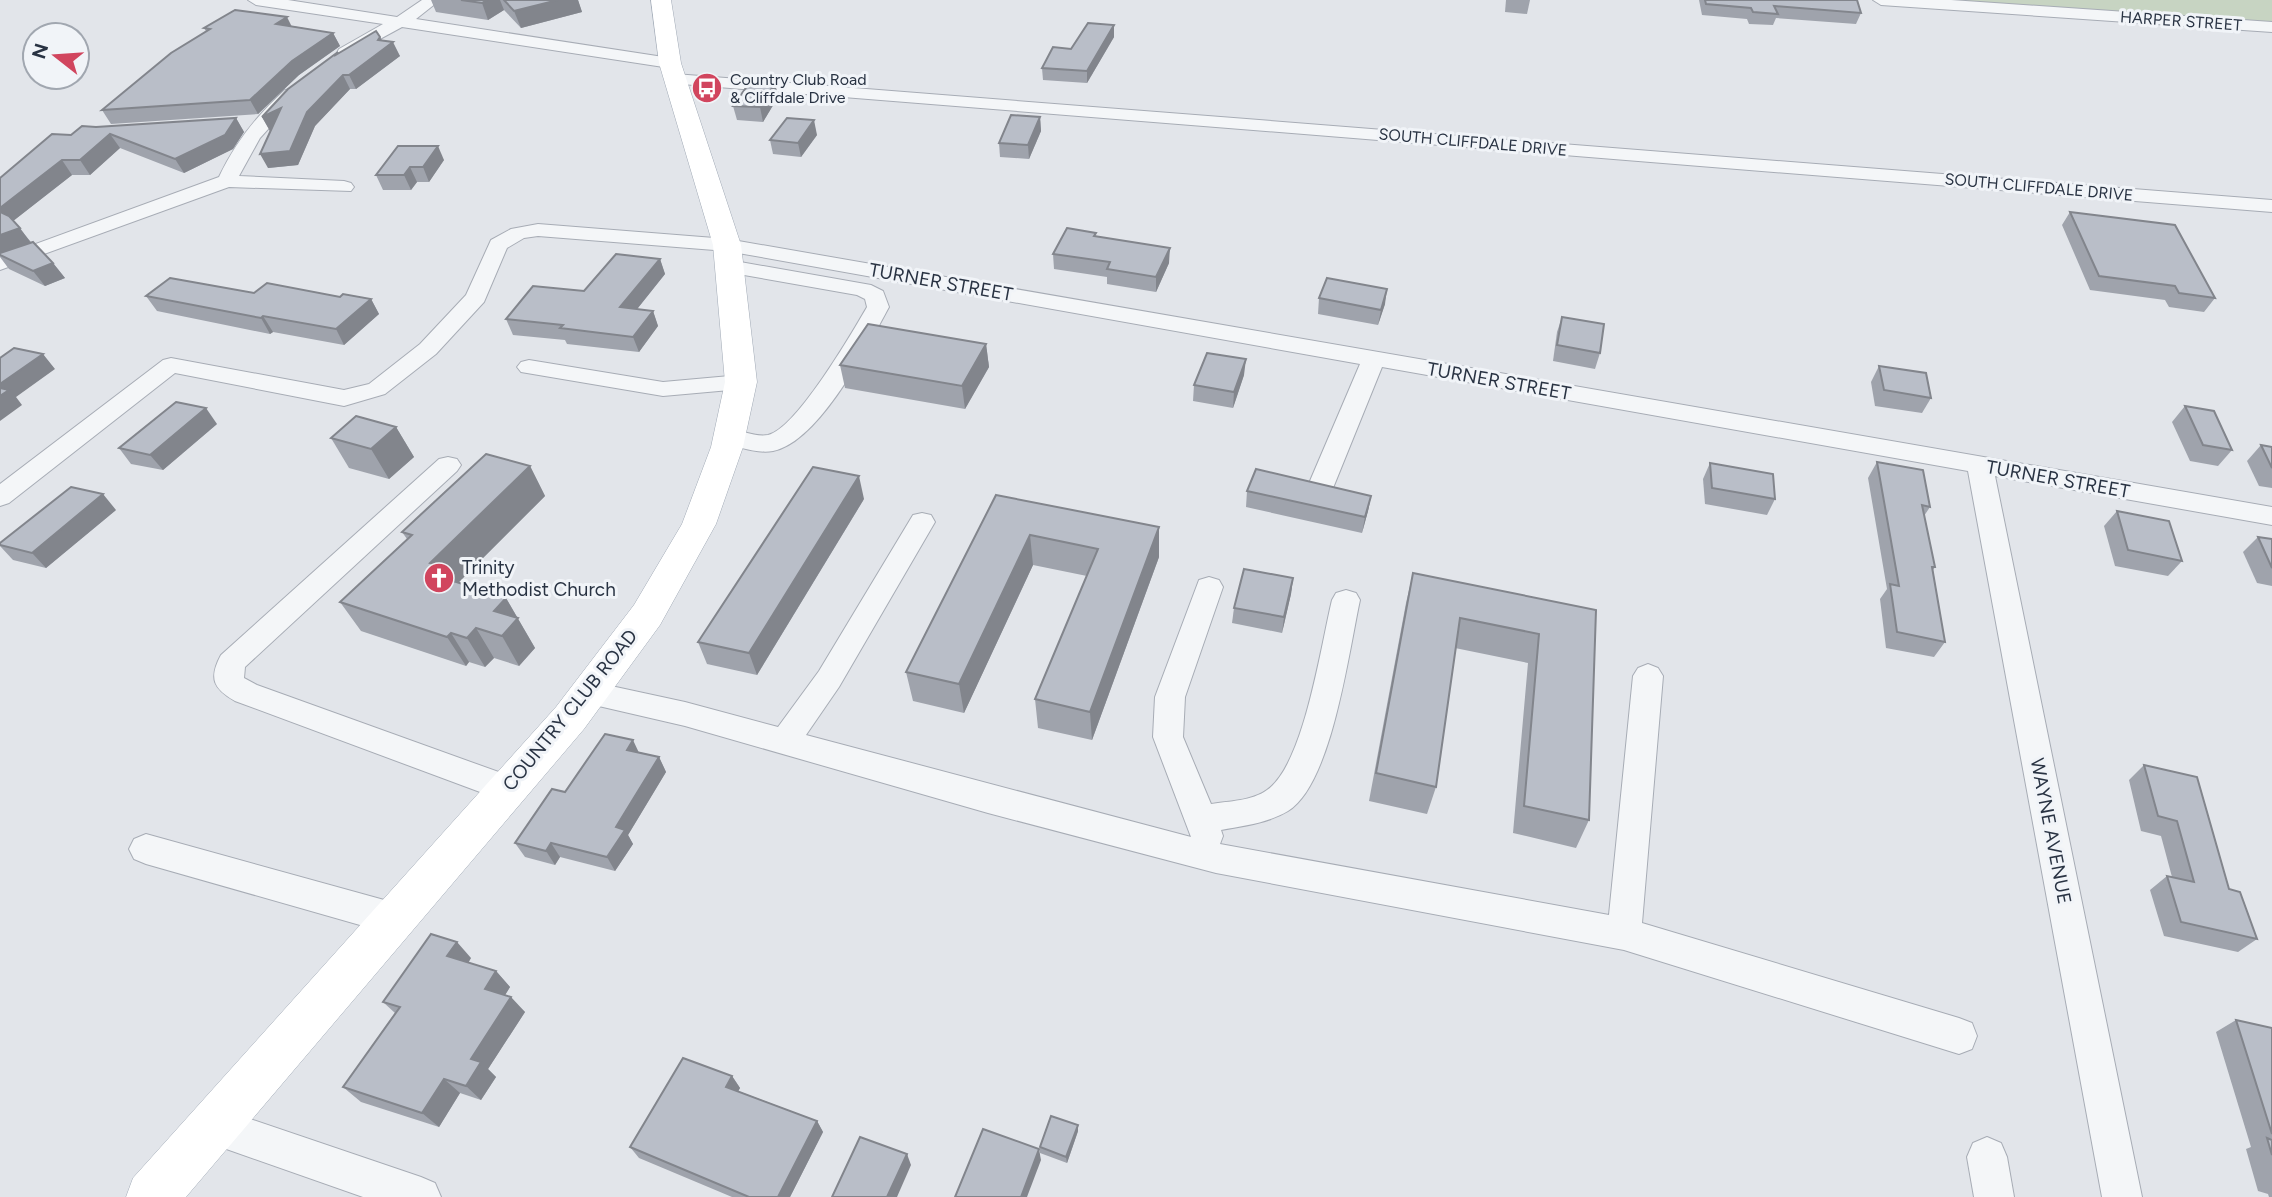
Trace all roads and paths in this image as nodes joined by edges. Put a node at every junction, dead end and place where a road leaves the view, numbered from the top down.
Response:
1 (256, 0) edge
2 (432, 0) edge
3 (661, 0) edge
4 (1881, 0) edge
5 (1911, 1) edge
6 (397, 22) junction
7 (2272, 27) edge
8 (327, 65) edge
9 (672, 71) junction
10 (308, 79) edge
11 (263, 122) junction
12 (238, 123) edge
13 (227, 181) junction
14 (344, 187) dead end
15 (2272, 206) edge
16 (728, 255) junction
17 (0, 264) edge
18 (1374, 359) junction
19 (529, 367) dead end
20 (741, 382) junction
21 (730, 436) junction
22 (448, 465) dead end
23 (1980, 466) junction
24 (1320, 488) edge
25 (0, 497) edge
26 (2272, 516) edge
27 (922, 522) dead end
28 (1209, 587) dead end
29 (1346, 600) dead end
30 (1648, 676) dead end
31 (588, 693) junction
32 (785, 741) junction
33 (507, 789) junction
34 (1201, 820) junction
35 (146, 849) dead end
36 (1216, 859) junction
37 (395, 919) junction
38 (1624, 934) junction
39 (1959, 1036) dead end
40 (215, 1126) junction
41 (1987, 1157) dead end
42 (152, 1197) edge
43 (421, 1197) edge
44 (1994, 1197) edge
45 (2122, 1197) edge

1 - 6 street, SOUTH CLIFFDALE DRIVE
2 - 6 street
3 - 9 main road, COUNTRY CLUB ROAD
4 - 5 street, HARPER STREET
5 - 7 street, HARPER STREET
6 - 8 street
6 - 9 street, SOUTH CLIFFDALE DRIVE
9 - 15 street, SOUTH CLIFFDALE DRIVE
9 - 16 main road, COUNTRY CLUB ROAD
10 - 11 street
11 - 12 street
11 - 13 street
13 - 14 street
13 - 17 street
16 - 18 street, TURNER STREET
16 - 20 main road, COUNTRY CLUB ROAD
16 - 21 street
16 - 25 street
18 - 23 street, TURNER STREET
18 - 24 street
19 - 20 street
20 - 21 main road, COUNTRY CLUB ROAD
21 - 31 main road, COUNTRY CLUB ROAD
22 - 33 street
23 - 26 street, TURNER STREET
23 - 45 street, WAYNE AVENUE
27 - 32 street
28 - 34 street
29 - 34 street
30 - 38 street
31 - 32 street
31 - 33 main road, COUNTRY CLUB ROAD
32 - 36 street
33 - 37 main road, COUNTRY CLUB ROAD
34 - 36 street
35 - 37 street
36 - 38 street
37 - 40 main road, COUNTRY CLUB ROAD
38 - 39 street
40 - 42 main road, COUNTRY CLUB ROAD
40 - 43 street
41 - 44 street

